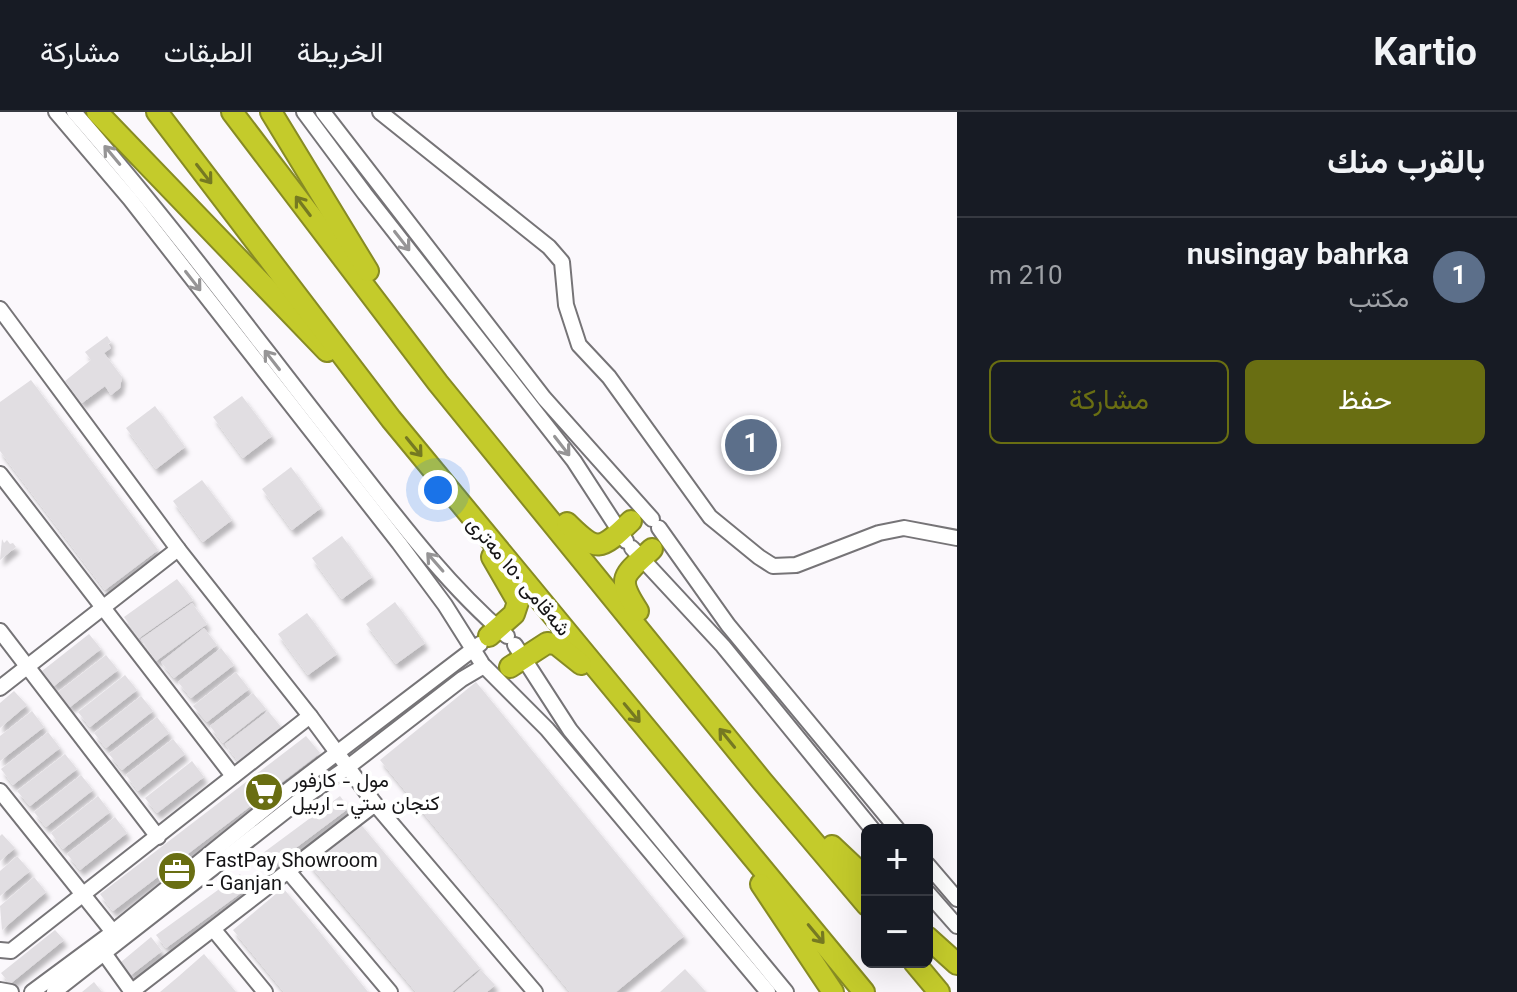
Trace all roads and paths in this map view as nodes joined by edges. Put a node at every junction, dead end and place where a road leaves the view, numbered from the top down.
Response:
1 (56, 112) edge
2 (74, 112) edge
3 (97, 112) edge
4 (157, 112) edge
5 (232, 112) edge
6 (271, 112) edge
7 (304, 112) edge
8 (323, 112) edge
9 (380, 112) edge
10 (0, 309) edge
11 (438, 383) junction
12 (391, 419) junction
13 (0, 474) edge
14 (526, 491) junction
15 (656, 524) junction
16 (479, 527) junction
17 (957, 538) edge
18 (634, 541) junction
19 (178, 549) junction
20 (103, 608) junction
21 (0, 631) edge
22 (500, 648) junction
23 (664, 661) junction
24 (28, 666) junction
25 (610, 687) junction
26 (0, 688) edge
27 (310, 716) junction
28 (338, 754) junction
29 (348, 767) junction
30 (233, 776) junction
31 (762, 781) junction
32 (0, 791) edge
33 (287, 791) junction
34 (296, 803) junction
35 (375, 804) junction
36 (721, 819) junction
37 (868, 824) edge
38 (893, 824) edge
39 (158, 837) junction
40 (288, 871) junction
41 (933, 871) edge
42 (861, 873) edge
43 (82, 896) junction
44 (931, 896) edge
45 (861, 898) edge
46 (957, 899) edge
47 (957, 926) edge
48 (214, 930) junction
49 (113, 932) junction
50 (933, 942) edge
51 (0, 950) edge
52 (104, 953) junction
53 (957, 964) edge
54 (919, 968) edge
55 (531, 987) edge
56 (0, 990) edge
57 (11, 992) edge
58 (32, 992) edge
59 (54, 992) edge
60 (132, 992) edge
61 (265, 992) edge
62 (390, 992) edge
63 (514, 992) edge
64 (768, 992) edge
65 (786, 992) edge
66 (833, 992) edge
67 (864, 992) edge
68 (939, 992) edge

1 -> 22 street
22 -> 2 street
3 - 12 highway
4 -> 12 highway, شەقامی ١٥٠ مەتری
11 -> 5 highway
6 - 11 highway
7 -> 18 street
8 - 15 street
9 - 17 street
10 - 19 street
11 - 14 highway
12 -> 16 highway, شەقامی ١٥٠ مەتری
13 - 20 street
14 - 18 highway
14 - 23 highway
15 - 18 street
15 - 18 street
15 - 38 street
16 - 22 highway
16 - 25 highway, شەقامی ١٥٠ مەتری
18 - 23 highway
18 - 37 street
19 - 20 street
19 - 27 street
20 - 24 street
20 - 30 street
21 - 24 street
22 - 25 highway
22 - 28 street
22 - 29 street
22 - 64 street
22 - 65 street
31 -> 23 highway
24 - 26 street
24 - 39 street
25 -> 36 highway, شەقامی ١٥٠ مەتری
27 - 28 street
27 - 30 street
28 - 29 street
28 - 33 street
29 - 34 street
29 - 35 street
30 - 39 street
31 - 42 highway
31 - 45 highway
32 - 43 street
33 - 34 street
33 - 49 street
34 - 52 street
35 - 40 street
35 - 55 street
36 - 66 highway
36 -> 67 highway, شەقامی ١٥٠ مەتری
39 - 43 street
40 - 48 street
40 - 62 street
41 - 46 street
43 - 49 street
43 - 51 street
44 - 47 street
48 - 60 street
48 - 61 street
49 - 58 street
50 - 53 highway
52 - 59 street
52 - 60 street
54 - 68 highway
55 - 63 street
56 - 57 street

